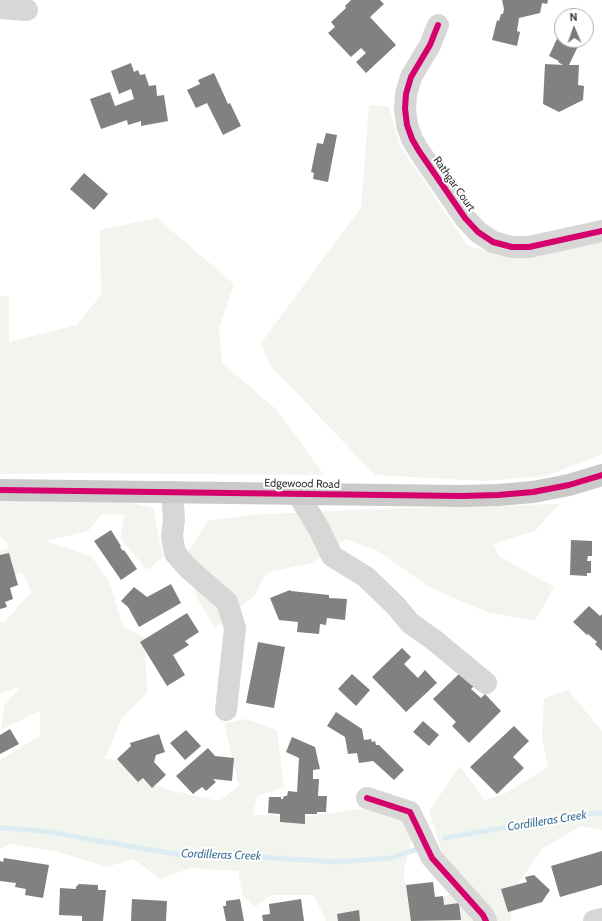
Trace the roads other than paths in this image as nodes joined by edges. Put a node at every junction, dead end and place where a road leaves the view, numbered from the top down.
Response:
1 (0, 8) edge
2 (27, 10) dead end
3 (438, 25) dead end
4 (602, 231) edge
5 (602, 475) edge
6 (0, 490) edge
7 (172, 492) junction
8 (298, 494) junction
9 (486, 683) dead end
10 (226, 710) dead end
11 (367, 798) dead end
12 (602, 919) edge
13 (486, 921) edge
14 (594, 921) edge

1 - 2 street
3 - 4 street, Rathgar Court
5 - 8 main road, Edgewood Road
6 - 7 main road, Edgewood Road
7 - 8 main road, Edgewood Road
7 - 10 street
8 - 9 street
11 - 13 street
12 - 14 street

